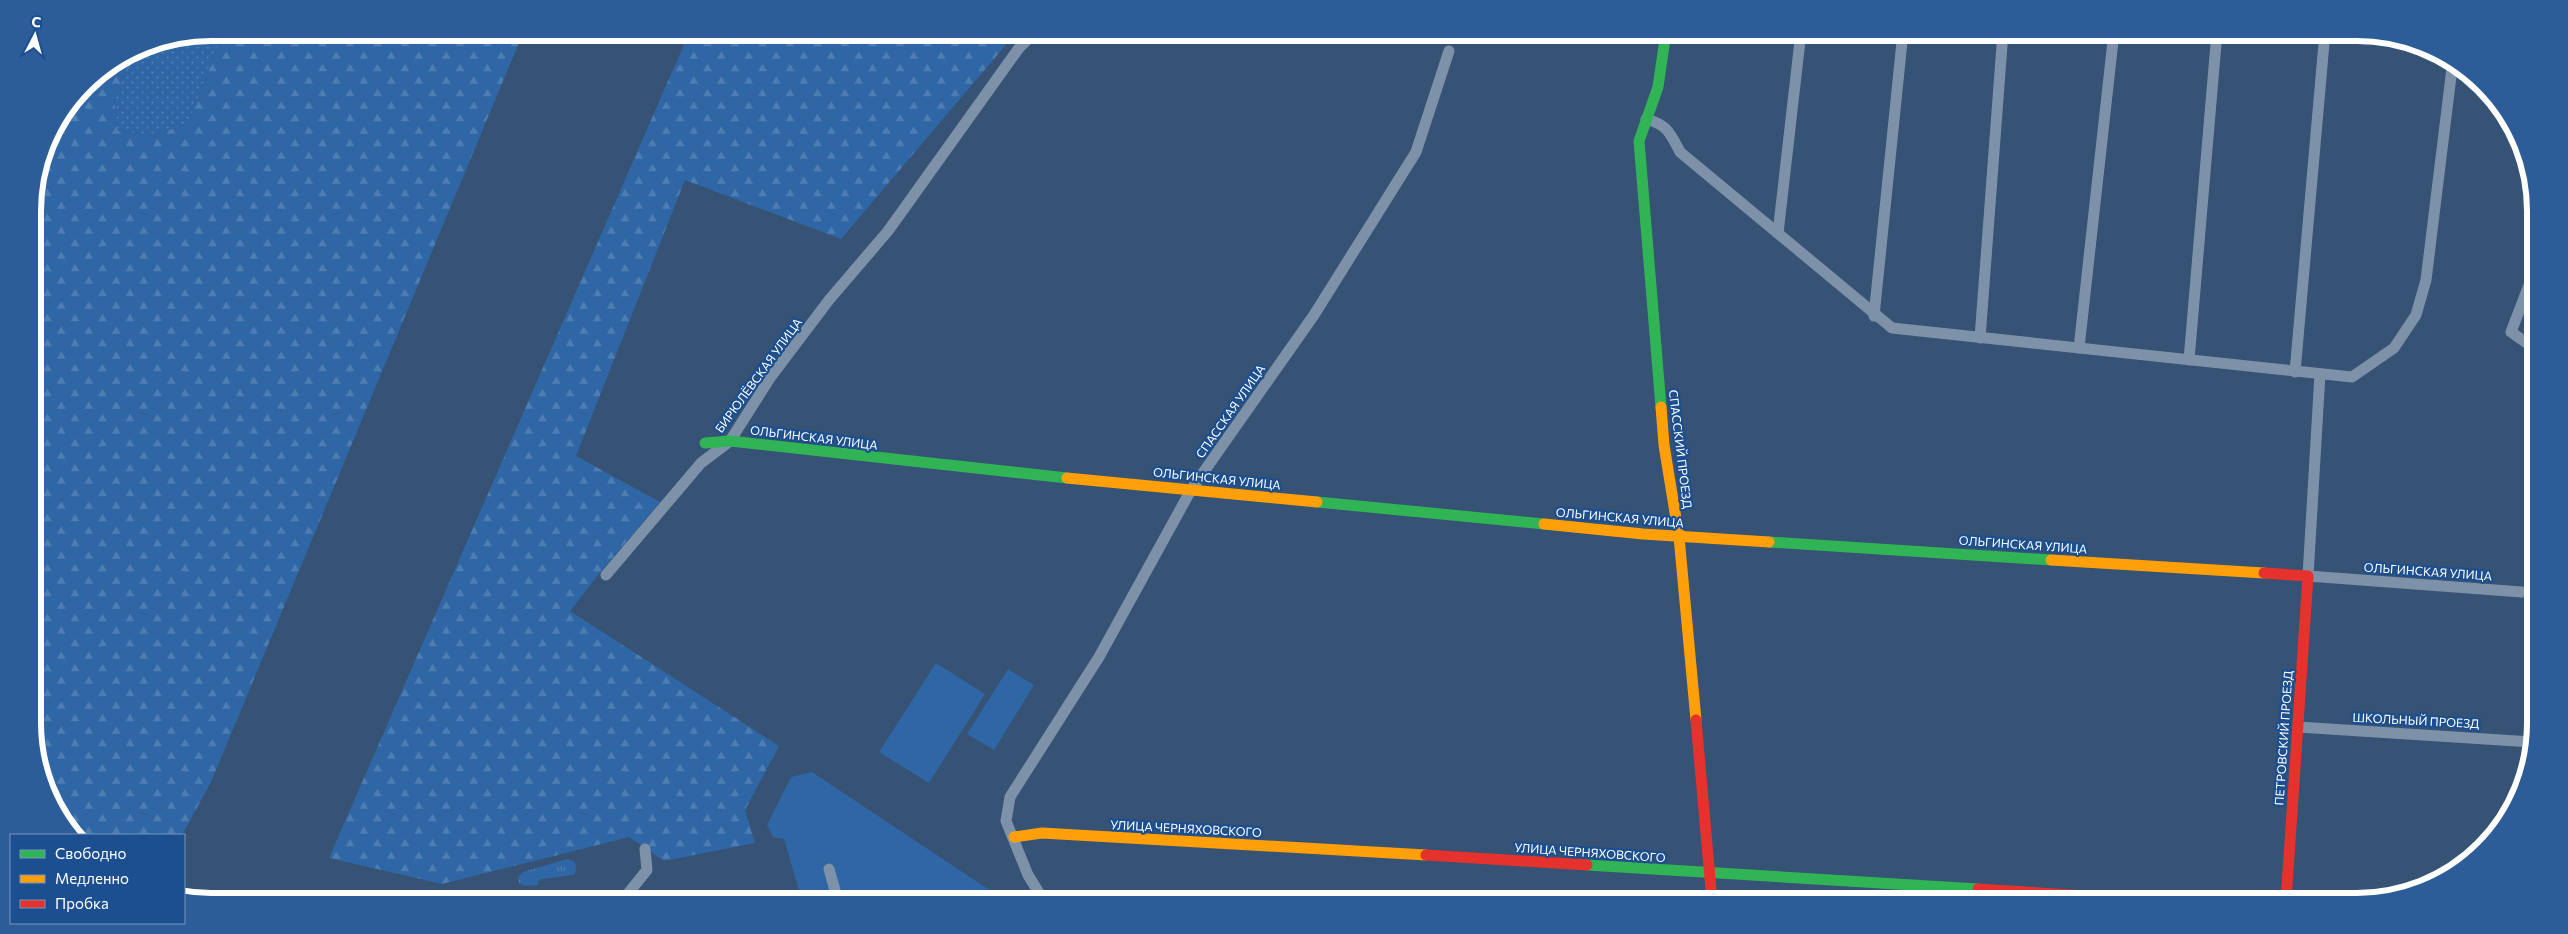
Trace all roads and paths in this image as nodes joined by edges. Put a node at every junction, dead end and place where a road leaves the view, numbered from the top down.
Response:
1 (1665, 41) edge
2 (1800, 41) edge
3 (1902, 41) edge
4 (2002, 41) edge
5 (2113, 41) edge
6 (2216, 41) edge
7 (2324, 41) edge
8 (1025, 42) edge
9 (1449, 51) dead end
10 (2452, 71) edge
11 (1646, 119) junction
12 (1778, 233) junction
13 (2527, 290) edge
14 (1874, 316) junction
15 (1980, 338) junction
16 (2527, 343) edge
17 (2079, 348) junction
18 (2189, 360) junction
19 (2295, 372) junction
20 (2320, 374) junction
21 (730, 441) junction
22 (704, 443) dead end
23 (1192, 490) junction
24 (1679, 537) junction
25 (606, 575) dead end
26 (2308, 576) junction
27 (2527, 592) edge
28 (2298, 727) junction
29 (2525, 742) edge
30 (1014, 837) junction
31 (645, 849) dead end
32 (829, 869) dead end
33 (1709, 872) junction
34 (1711, 892) edge
35 (2025, 892) edge
36 (2287, 892) edge
37 (628, 893) edge
38 (836, 893) edge
39 (1039, 893) edge

1 - 11 street, СПАССКИЙ ПРОЕЗД
2 - 12 street
3 - 14 street
4 - 15 street
5 - 17 street
6 - 18 street
7 - 19 street
8 - 21 street, БИРЮЛЁВСКАЯ УЛИЦА
9 - 23 street, СПАССКАЯ УЛИЦА
10 - 20 street
11 - 12 street
11 - 24 street, СПАССКИЙ ПРОЕЗД
12 - 14 street
13 - 16 street
14 - 15 street
15 - 17 street
17 - 18 street
18 - 19 street
19 - 20 street
20 - 26 street
21 - 22 street, ОЛЬГИНСКАЯ УЛИЦА
21 - 23 street, ОЛЬГИНСКАЯ УЛИЦА
21 - 25 street, БИРЮЛЁВСКАЯ УЛИЦА
23 - 24 street, ОЛЬГИНСКАЯ УЛИЦА
23 - 30 street, СПАССКАЯ УЛИЦА
24 - 26 street, ОЛЬГИНСКАЯ УЛИЦА
24 - 33 street, СПАССКИЙ ПРОЕЗД
26 - 27 street, ОЛЬГИНСКАЯ УЛИЦА
26 - 28 street, ПЕТРОВСКИЙ ПРОЕЗД
28 - 29 street, ШКОЛЬНЫЙ ПРОЕЗД
28 - 36 street, ПЕТРОВСКИЙ ПРОЕЗД
30 - 33 street, УЛИЦА ЧЕРНЯХОВСКОГО
30 - 39 street, СПАССКАЯ УЛИЦА
31 - 37 street
32 - 38 street
33 - 34 street, СПАССКИЙ ПРОЕЗД
33 - 35 street, УЛИЦА ЧЕРНЯХОВСКОГО

